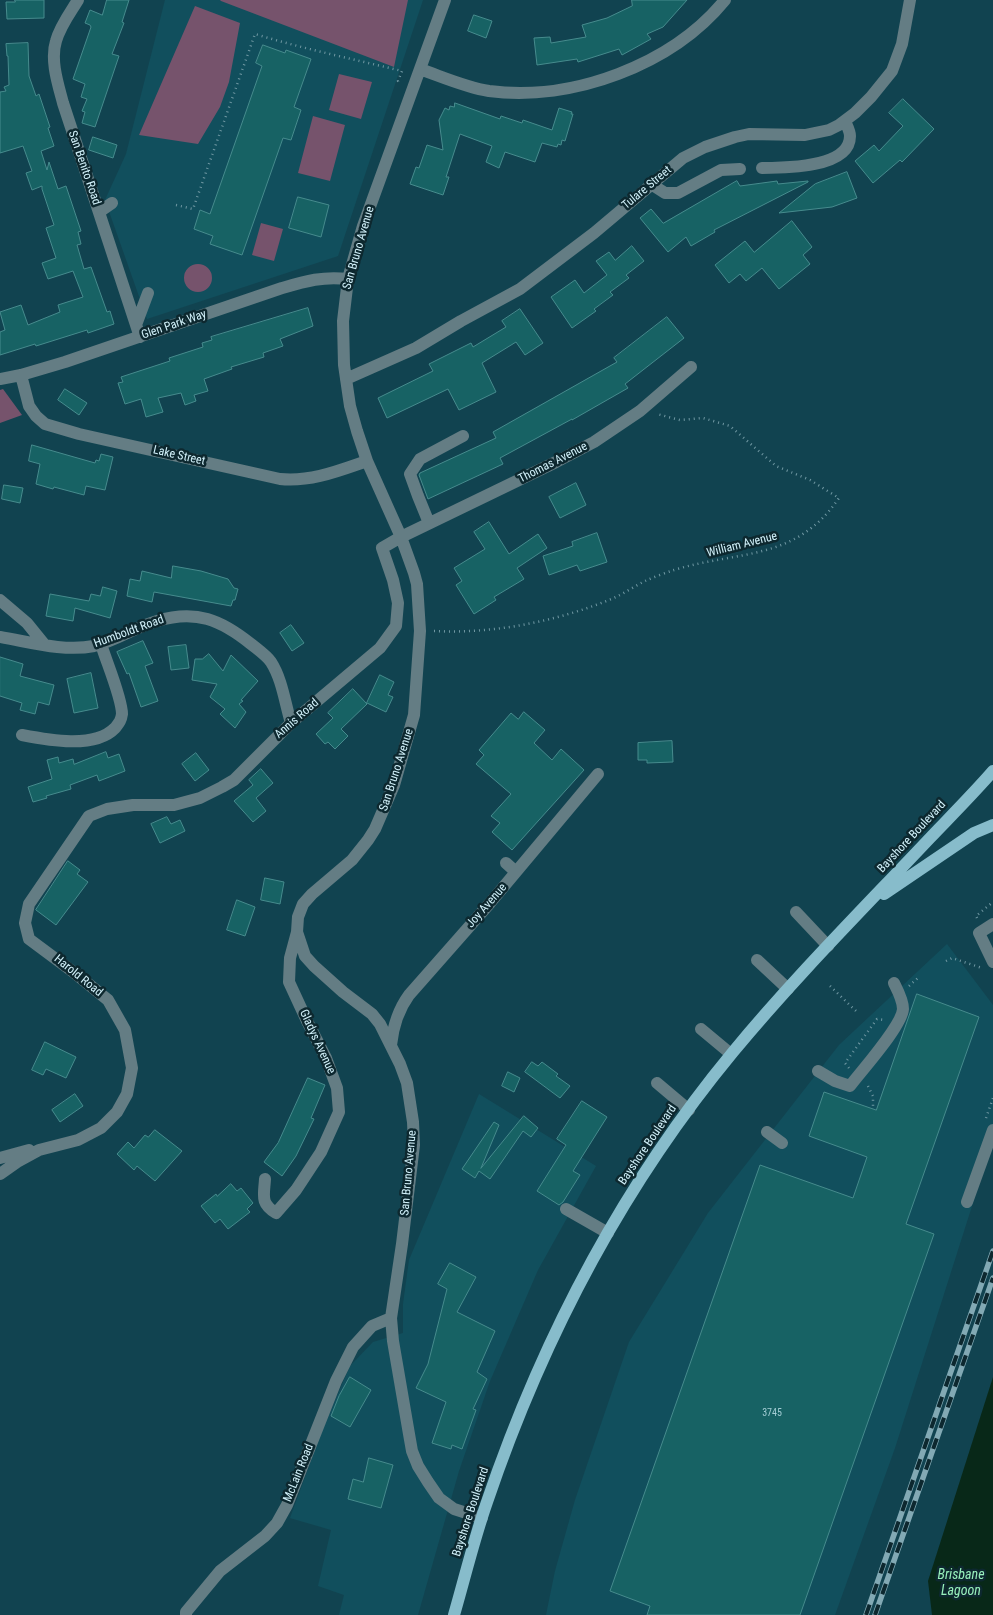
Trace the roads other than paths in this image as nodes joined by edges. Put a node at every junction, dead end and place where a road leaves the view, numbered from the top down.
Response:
1 (78, 0) edge
2 (445, 0) edge
3 (725, 0) edge
4 (910, 0) edge
5 (420, 69) junction
6 (845, 121) junction
7 (740, 168) dead end
8 (762, 168) dead end
9 (651, 184) junction
10 (112, 202) dead end
11 (99, 212) junction
12 (348, 279) junction
13 (148, 293) dead end
14 (138, 331) junction
15 (691, 367) dead end
16 (20, 375) junction
17 (0, 379) edge
18 (346, 379) junction
19 (463, 436) dead end
20 (367, 461) junction
21 (429, 523) junction
22 (402, 537) junction
23 (0, 600) edge
24 (0, 637) edge
25 (44, 644) junction
26 (101, 644) junction
27 (291, 722) junction
28 (22, 735) dead end
29 (598, 774) dead end
30 (992, 775) edge
31 (89, 816) joint
32 (993, 826) edge
33 (863, 908) junction
34 (796, 912) dead end
35 (993, 924) edge
36 (297, 932) junction
37 (828, 946) junction
38 (757, 960) dead end
39 (989, 967) edge
40 (894, 983) dead end
41 (788, 989) junction
42 (701, 1029) dead end
43 (391, 1046) junction
44 (731, 1054) junction
45 (818, 1071) dead end
46 (658, 1083) dead end
47 (688, 1110) junction
48 (993, 1130) edge
49 (767, 1132) dead end
50 (782, 1143) dead end
51 (39, 1150) junction
52 (0, 1158) edge
53 (0, 1174) edge
54 (266, 1179) dead end
55 (967, 1202) dead end
56 (566, 1210) dead end
57 (608, 1233) junction
58 (391, 1318) junction
59 (482, 1518) junction
60 (186, 1615) edge
61 (454, 1615) edge

1 - 11 street, San Benito Road
2 - 5 street, San Bruno Avenue
3 - 5 street
4 - 6 street, Tulare Street
5 - 12 street, San Bruno Avenue
6 - 8 street
6 - 9 street, Tulare Street
7 - 9 street
9 - 18 street, Tulare Street
10 - 11 street
11 - 14 street, San Benito Road
12 - 14 street, Glen Park Way
12 - 18 street, San Bruno Avenue
13 - 14 street
14 - 16 street, Glen Park Way
15 - 21 street, Thomas Avenue
16 - 17 street, Glen Park Way
16 - 20 street, Lake Street
18 - 20 street, San Bruno Avenue
19 - 21 street
20 - 22 street, San Bruno Avenue
21 - 22 street, Thomas Avenue
22 - 27 street, Annis Road
22 - 36 street, San Bruno Avenue
23 - 25 street
24 - 25 street, Humboldt Road
25 - 26 street, Humboldt Road
26 - 27 street, Humboldt Road
26 - 28 street
27 - 31 street, Annis Road
29 - 43 street, Joy Avenue
30 - 33 main road, Bayshore Boulevard
31 - 51 street, Harold Road
32 - 33 main road
33 - 37 main road, Bayshore Boulevard
34 - 37 street
35 - 39 street
36 - 43 street, San Bruno Avenue
36 - 54 street, Gladys Avenue
37 - 41 main road, Bayshore Boulevard
38 - 41 street
40 - 45 street
41 - 44 main road, Bayshore Boulevard
42 - 44 street
43 - 58 street, San Bruno Avenue
44 - 47 main road, Bayshore Boulevard
46 - 47 street
47 - 57 main road, Bayshore Boulevard
48 - 55 street
49 - 50 street
51 - 52 street
51 - 53 street, Harold Road
56 - 57 street
57 - 59 main road, Bayshore Boulevard
58 - 59 street, San Bruno Avenue
58 - 60 street, McLain Road
59 - 61 main road, Bayshore Boulevard

